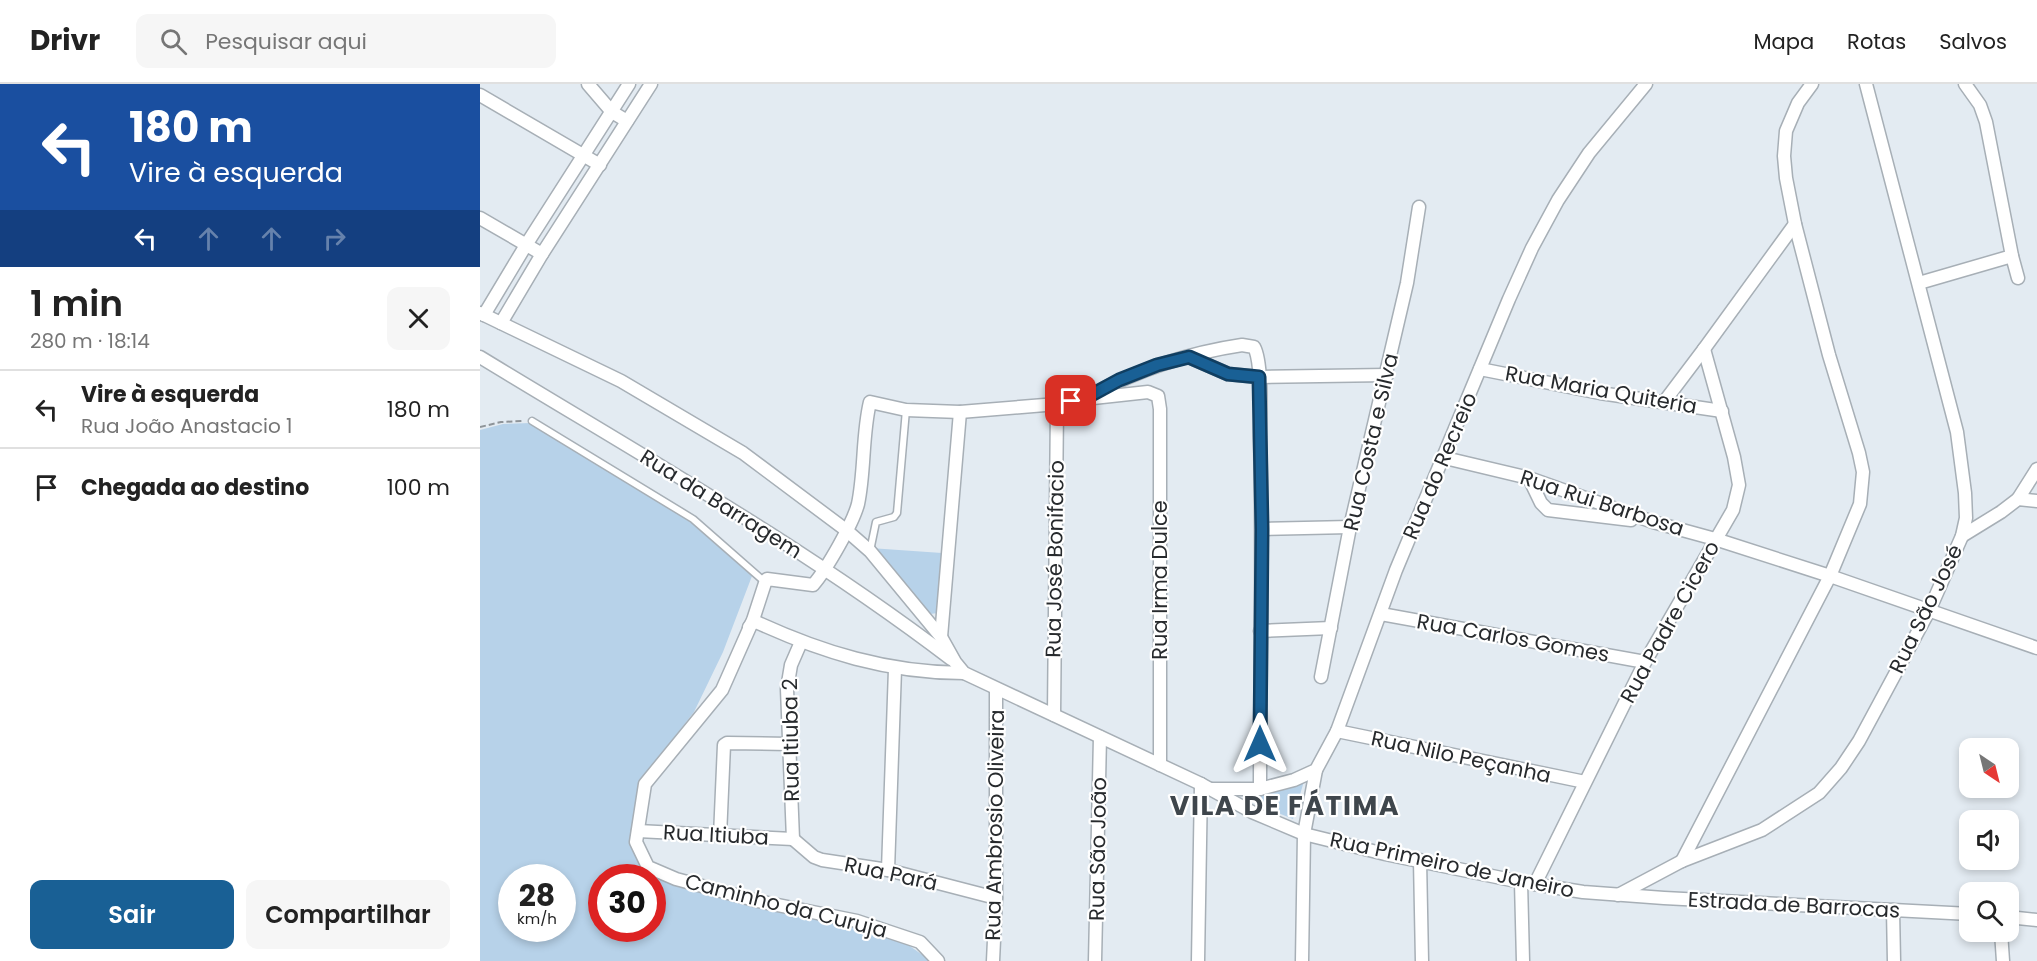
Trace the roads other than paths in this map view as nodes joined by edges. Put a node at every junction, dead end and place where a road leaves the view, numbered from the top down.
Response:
1 (588, 84) edge
2 (629, 84) edge
3 (651, 84) edge
4 (1646, 84) edge
5 (1812, 84) edge
6 (1866, 84) edge
7 (1965, 84) edge
8 (480, 95) edge
9 (612, 112) junction
10 (627, 121) junction
11 (584, 156) junction
12 (600, 165) junction
13 (1419, 207) dead end
14 (480, 218) edge
15 (1795, 224) junction
16 (526, 245) junction
17 (542, 254) junction
18 (2012, 256) junction
19 (2019, 278) dead end
20 (1919, 283) junction
21 (482, 314) edge
22 (501, 323) junction
23 (1704, 350) junction
24 (480, 357) edge
25 (1189, 357) junction
26 (1480, 369) junction
27 (1387, 375) junction
28 (1259, 377) junction
29 (1084, 399) junction
30 (1664, 402) junction
31 (1057, 404) junction
32 (906, 410) junction
33 (1722, 411) junction
34 (960, 412) junction
35 (532, 421) road end
36 (1445, 458) junction
37 (2037, 469) edge
38 (1529, 478) junction
39 (2018, 499) junction
40 (2037, 501) edge
41 (1653, 522) junction
42 (1350, 527) junction
43 (1262, 529) junction
44 (846, 530) junction
45 (1962, 536) junction
46 (1715, 539) junction
47 (870, 551) junction
48 (824, 569) junction
49 (1830, 576) junction
50 (765, 582) junction
51 (1929, 611) junction
52 (1381, 614) junction
53 (1331, 628) junction
54 (748, 629) junction
55 (1260, 631) junction
56 (941, 637) junction
57 (801, 642) junction
58 (2037, 648) edge
59 (955, 662) junction
60 (1645, 662) junction
61 (895, 669) junction
62 (964, 673) junction
63 (1321, 677) dead end
64 (996, 688) junction
65 (1054, 715) junction
66 (1337, 731) junction
67 (1100, 737) junction
68 (789, 744) junction
69 (1160, 765) junction
70 (1316, 770) junction
71 (1585, 782) junction
72 (1206, 786) junction
73 (1260, 789) junction
74 (638, 831) junction
75 (1304, 834) junction
76 (720, 836) junction
77 (793, 839) junction
78 (1420, 860) junction
79 (1682, 861) junction
80 (888, 870) junction
81 (1521, 882) junction
82 (1535, 884) junction
83 (1618, 895) junction
84 (996, 898) junction
85 (1893, 910) junction
86 (1959, 913) edge
87 (2019, 919) edge
88 (2037, 921) edge
89 (2002, 942) edge
90 (938, 961) edge
91 (993, 961) edge
92 (1095, 961) edge
93 (1198, 961) edge
94 (1302, 961) edge
95 (1422, 961) edge
96 (1522, 961) edge
97 (1894, 961) edge
98 (2003, 961) edge

1 - 9 street
2 - 9 street
3 - 10 street
4 - 26 street, Rua do Recreio
5 - 15 street
6 - 20 street, Rua São José
7 - 18 street
8 - 11 street
9 - 10 street
9 - 11 street
10 - 12 street
11 - 12 street
11 - 16 street
12 - 17 street
13 - 27 street, Rua Costa e Silva
14 - 16 street
15 - 23 street
15 - 49 street
16 - 17 street
16 - 21 street
17 - 22 street
18 - 19 street
18 - 20 street
20 - 45 street, Rua São José
21 - 22 street, Rua Primeiro de Janeiro
22 - 44 street, Rua Primeiro de Janeiro
23 - 30 street
23 - 33 street, Rua Padre Cicero
24 - 48 street, Rua da Barragem
25 - 28 street
25 - 28 street
25 - 29 street
26 - 30 street, Rua Maria Quiteria
26 - 36 street, Rua do Recreio
27 - 28 street
27 - 42 street, Rua Costa e Silva
28 - 43 street
29 - 31 street
29 - 69 street, Rua Irma Dulce
30 - 33 street, Rua Maria Quiteria
31 - 34 street
31 - 65 street, Rua José Bonifacio
32 - 34 street
32 - 44 street
32 - 47 lane
33 - 46 street, Rua Padre Cicero
34 - 56 street
35 - 50 lane, Rua da Barragem
36 - 38 street, Rua Rui Barbosa
36 - 52 street, Rua do Recreio
37 - 39 street
38 - 41 street, Rua Rui Barbosa
38 - 41 street
39 - 40 street
39 - 45 street
41 - 46 street, Rua Rui Barbosa
42 - 43 street
42 - 53 street, Rua Costa e Silva
43 - 55 street
44 - 47 street, Rua Primeiro de Janeiro
44 - 48 street
45 - 51 street, Rua São José
46 - 49 street, Rua Rui Barbosa
46 - 60 street, Rua Padre Cicero
47 - 56 street, Rua Primeiro de Janeiro
48 - 50 street
48 - 59 street, Rua da Barragem
49 - 51 street, Rua Rui Barbosa
49 - 79 street
50 - 54 street, Caminho da Curuja
51 - 58 street, Rua Rui Barbosa
51 - 79 street, Rua São José
52 - 60 street, Rua Carlos Gomes
52 - 66 street, Rua do Recreio
53 - 55 street
53 - 63 street, Rua Costa e Silva
54 - 57 street
54 - 74 street, Caminho da Curuja
55 - 73 street
56 - 59 street, Rua Primeiro de Janeiro
57 - 61 street
57 - 68 street, Rua Itiuba 2
59 - 62 street, Rua Primeiro de Janeiro
60 - 71 street, Rua Padre Cicero
61 - 62 street
61 - 80 street
62 - 64 street, Rua Primeiro de Janeiro
64 - 65 street, Rua Primeiro de Janeiro
64 - 84 street, Rua Ambrosio Oliveira
65 - 67 street, Rua Primeiro de Janeiro
66 - 70 street, Rua do Recreio
66 - 71 street, Rua Nilo Peçanha
67 - 69 street, Rua Primeiro de Janeiro
67 - 92 street, Rua São João
68 - 76 street
68 - 77 street, Rua Itiuba 2
69 - 72 street, Rua Primeiro de Janeiro
70 - 73 street
70 - 75 street, Rua do Recreio
71 - 82 street, Rua Padre Cicero
72 - 73 street
72 - 75 street, Rua Primeiro de Janeiro
72 - 93 street
74 - 76 street, Rua Itiuba
74 - 90 street, Caminho da Curuja
75 - 78 street, Rua Primeiro de Janeiro
75 - 94 street, Rua do Recreio
76 - 77 street, Rua Itiuba
77 - 80 street, Rua Pará
78 - 81 street, Rua Primeiro de Janeiro
78 - 95 street
79 - 83 street, Rua São José
80 - 84 street, Rua Pará
81 - 82 street, Rua Primeiro de Janeiro
81 - 96 street
82 - 83 street, Rua Primeiro de Janeiro
83 - 85 street, Estrada de Barrocas
84 - 91 street, Rua Ambrosio Oliveira
85 - 86 street, Estrada de Barrocas
85 - 97 street
87 - 88 street
89 - 98 street

